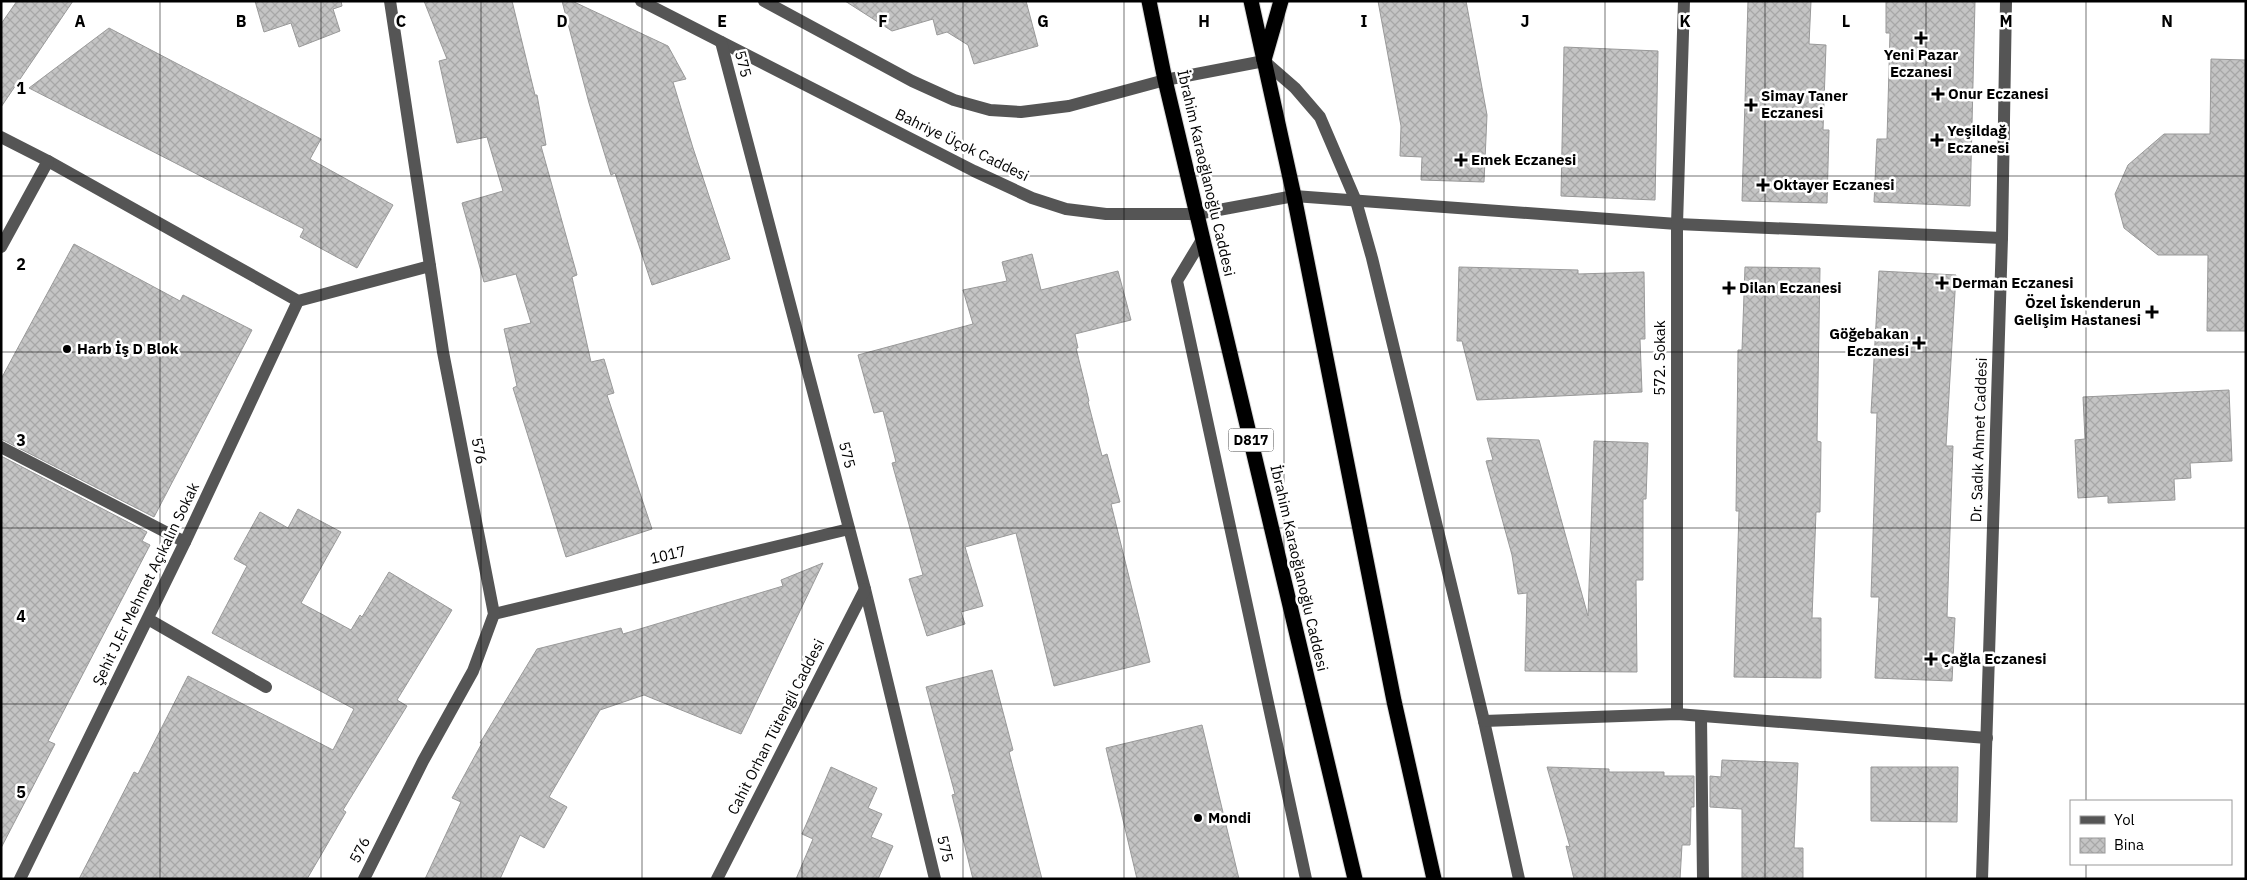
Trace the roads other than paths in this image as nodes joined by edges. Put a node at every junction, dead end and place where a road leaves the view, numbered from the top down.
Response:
1 (390, 1) edge
2 (641, 1) edge
3 (764, 1) edge
4 (1149, 1) edge
5 (1251, 1) edge
6 (1281, 1) edge
7 (1684, 1) edge
8 (2006, 1) edge
9 (721, 42) junction
10 (1264, 61) junction
11 (1165, 80) junction
12 (1, 137) edge
13 (48, 161) junction
14 (1294, 196) junction
15 (1356, 201) junction
16 (1197, 214) junction
17 (1677, 224) junction
18 (1203, 238) junction
19 (2002, 238) junction
20 (1, 248) edge
21 (430, 266) junction
22 (298, 301) junction
23 (1, 447) edge
24 (849, 529) junction
25 (185, 542) junction
26 (865, 590) junction
27 (494, 614) junction
28 (148, 619) junction
29 (266, 687) dead end
30 (1677, 714) junction
31 (1702, 716) junction
32 (1484, 720) junction
33 (1986, 738) junction
34 (20, 879) edge
35 (364, 879) edge
36 (717, 879) edge
37 (936, 879) edge
38 (1306, 879) edge
39 (1355, 879) edge
40 (1434, 879) edge
41 (1519, 879) edge
42 (1703, 879) edge
43 (1982, 879) edge

1 - 21 street, 576
2 - 9 street, Bahriye Üçok Caddesi
3 - 11 street
4 - 11 highway, İbrahim Karaoğlanoğlu Caddesi / D817
5 - 10 highway
6 - 10 highway
7 - 17 street, 572. Sokak
8 - 19 street, Dr. Sadık Ahmet Caddesi
9 - 16 street, Bahriye Üçok Caddesi
9 - 24 street, 575
10 - 11 street
10 - 14 highway
10 - 15 street
11 - 16 highway, İbrahim Karaoğlanoğlu Caddesi / D817
12 - 13 street
13 - 20 street
13 - 22 street
14 - 15 street, Bahriye Üçok Caddesi
14 - 16 street, Bahriye Üçok Caddesi
14 - 40 highway
15 - 17 street, Bahriye Üçok Caddesi
15 - 32 street
16 - 18 highway, İbrahim Karaoğlanoğlu Caddesi / D817
17 - 19 street, Bahriye Üçok Caddesi
17 - 30 street, 572. Sokak
18 - 38 street
18 - 39 highway, İbrahim Karaoğlanoğlu Caddesi / D817
19 - 33 street, Dr. Sadık Ahmet Caddesi
21 - 22 street
21 - 27 street, 576
22 - 25 street, Şehit J.Er Mehmet Açıkalın Sokak
23 - 25 street
24 - 26 street, 575
24 - 27 street, 1017
25 - 28 street, Şehit J.Er Mehmet Açıkalın Sokak
26 - 36 street, Cahit Orhan Tütengil Caddesi
26 - 37 street, 575
27 - 35 street, 576
28 - 29 street
28 - 34 street, Şehit J.Er Mehmet Açıkalın Sokak
30 - 31 street
30 - 32 street
31 - 33 street
31 - 42 street
32 - 41 street
33 - 43 street, Dr. Sadık Ahmet Caddesi

